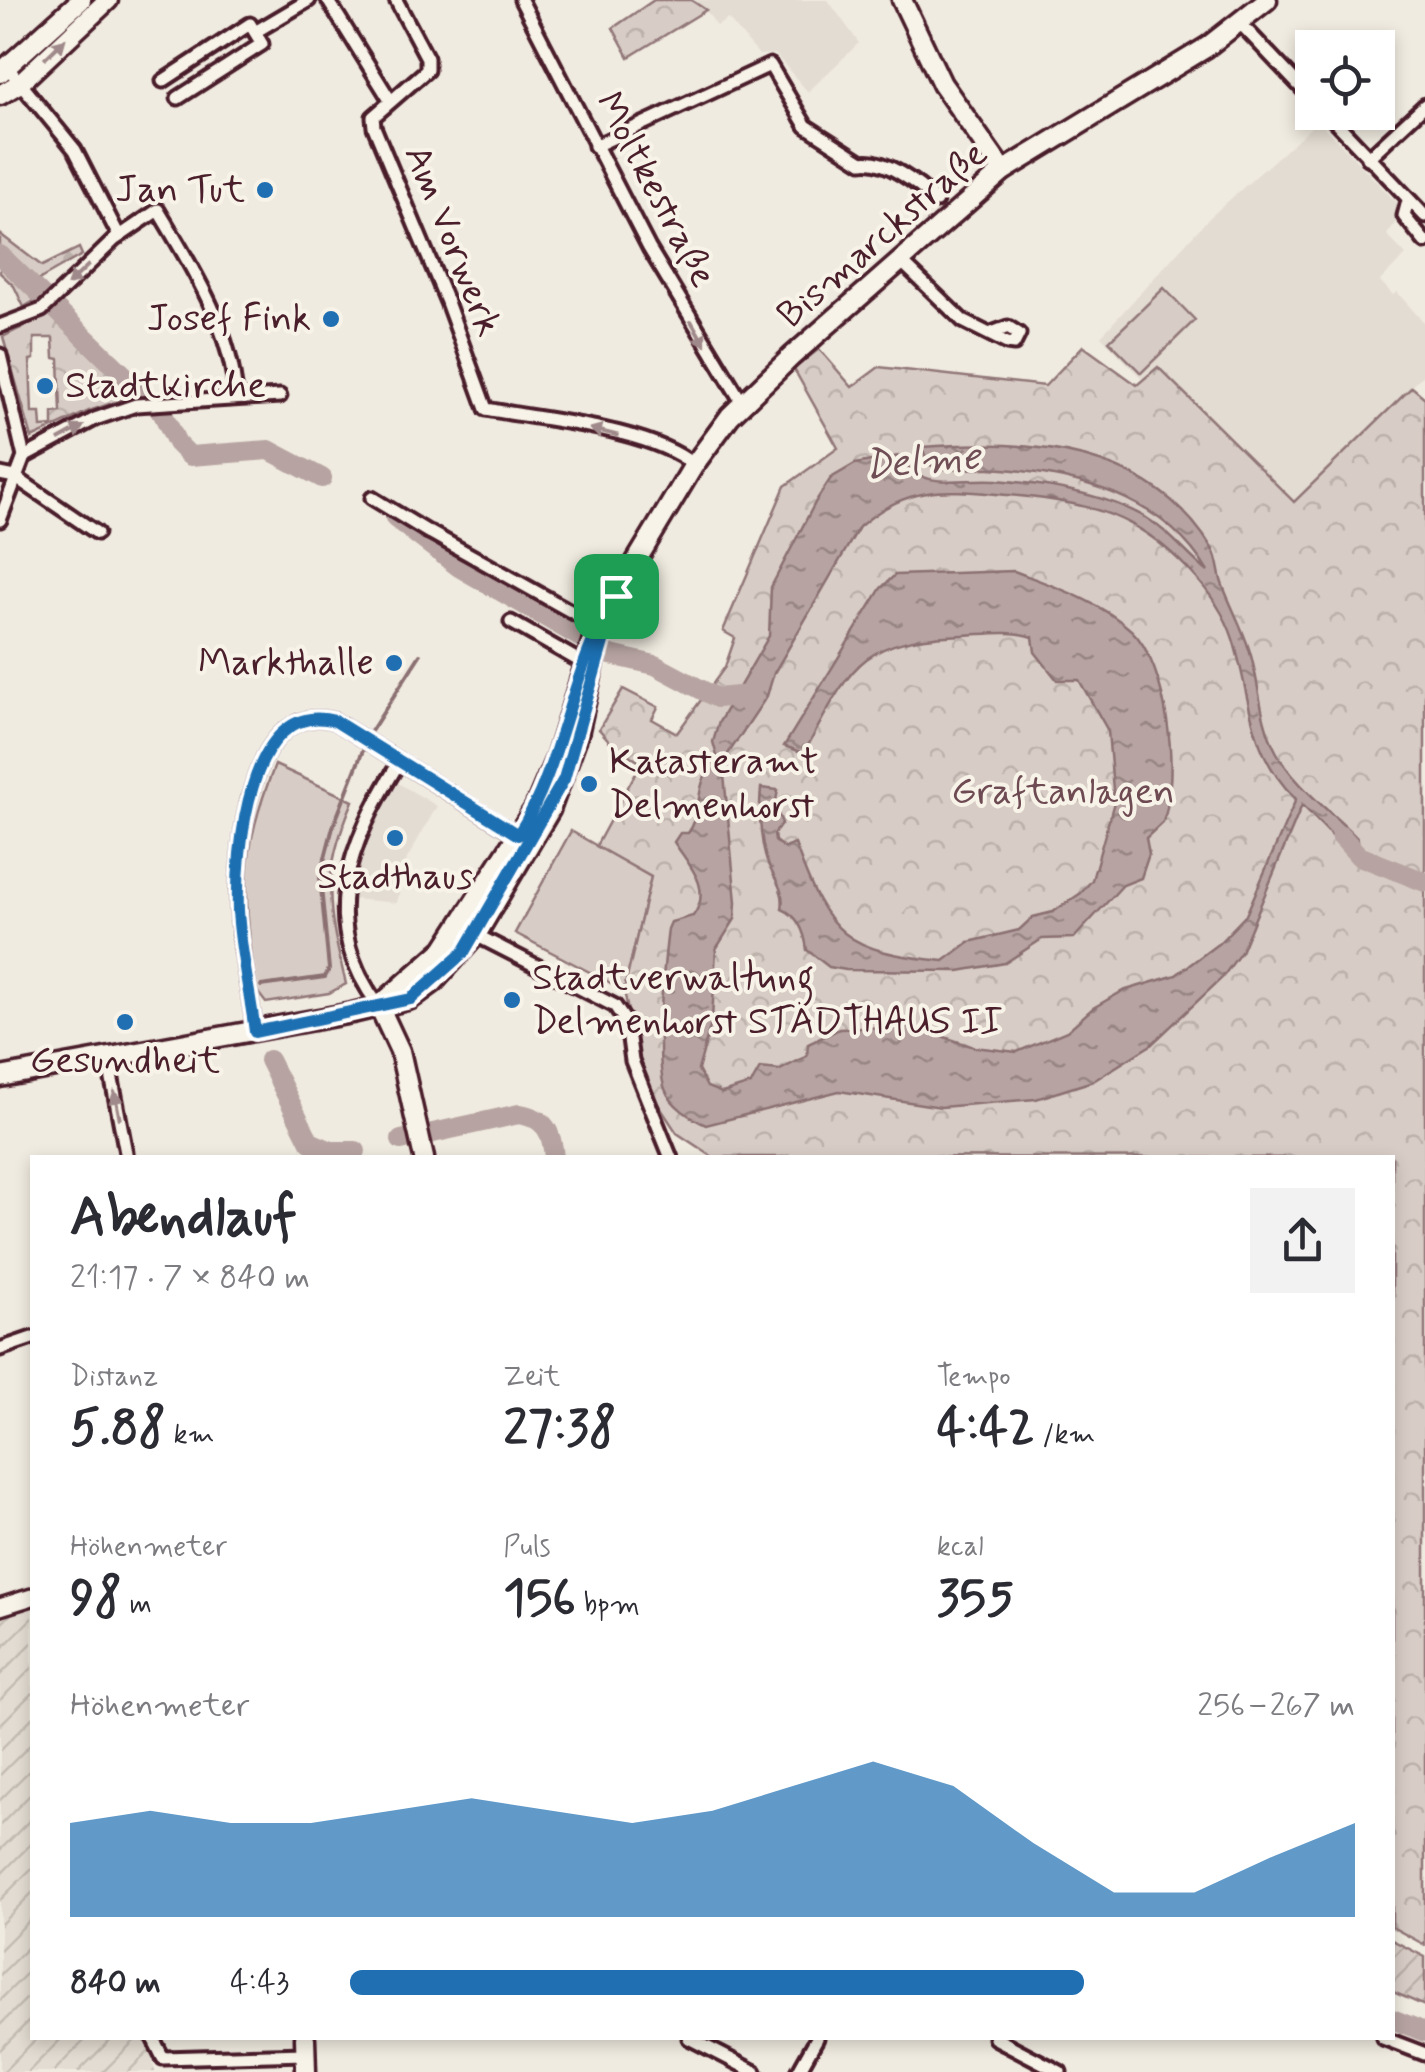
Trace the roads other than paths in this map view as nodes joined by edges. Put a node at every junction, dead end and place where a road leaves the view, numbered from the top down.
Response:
1 (309, 0) edge
2 (328, 0) edge
3 (396, 0) edge
4 (521, 0) edge
5 (902, 0) edge
6 (1266, 0) edge
7 (93, 3) edge
8 (1240, 22) junction
9 (255, 32) junction
10 (9, 74) edge
11 (163, 81) dead end
12 (1295, 81) edge
13 (0, 95) edge
14 (178, 98) dead end
15 (390, 100) junction
16 (1425, 105) edge
17 (1342, 130) edge
18 (595, 146) junction
19 (1368, 158) junction
20 (1003, 171) junction
21 (936, 201) dead end
22 (1408, 201) junction
23 (1425, 216) edge
24 (119, 236) junction
25 (1425, 242) edge
26 (901, 261) junction
27 (0, 326) edge
28 (992, 332) dead end
29 (0, 355) edge
30 (280, 396) dead end
31 (236, 397) junction
32 (743, 404) junction
33 (24, 458) junction
34 (694, 465) junction
35 (0, 474) edge
36 (15, 477) junction
37 (372, 498) dead end
38 (0, 520) edge
39 (96, 533) dead end
40 (511, 622) dead end
41 (593, 648) junction
42 (398, 764) junction
43 (524, 839) junction
44 (476, 935) junction
45 (379, 1006) junction
46 (264, 1030) junction
47 (108, 1058) junction
48 (0, 1077) edge
49 (420, 1141) edge
50 (126, 1155) edge
51 (670, 1155) edge
52 (30, 1339) edge
53 (0, 1349) edge
54 (30, 1598) edge
55 (0, 1607) edge
56 (154, 2040) edge
57 (693, 2040) edge
58 (815, 2040) edge
59 (999, 2040) edge
60 (1388, 2040) edge
61 (1425, 2054) edge
62 (305, 2055) edge
63 (756, 2072) edge
64 (799, 2072) edge
65 (1060, 2072) edge

1 - 9 street
2 - 15 street, Am Vorwerk
3 - 15 street, Am Vorwerk
4 - 18 street, Moltkestraße
5 - 20 main road
6 - 8 main road, Bismarckstraße
7 - 10 main road
8 - 12 street
8 - 20 main road, Bismarckstraße
9 - 11 street
9 - 14 street
10 - 13 main road
10 - 24 street
34 -> 15 street, Am Vorwerk
16 - 19 street
17 - 19 street
18 - 21 street
18 -> 32 street, Moltkestraße
19 - 22 street
20 - 26 main road, Bismarckstraße
22 - 23 street
22 - 25 street
24 -> 27 street
24 - 31 street
26 - 28 street
26 - 32 main road, Bismarckstraße
29 - 33 street
30 - 31 street
33 -> 31 street
32 - 34 main road, Bismarckstraße
33 - 36 street
34 - 41 main road, Bismarckstraße
35 - 36 street
36 - 38 street
36 - 39 street
37 - 41 street
40 - 41 street
41 - 43 main road, Bismarckstraße
42 - 43 street
42 - 45 street
42 - 46 street
43 - 44 main road
43 - 45 main road
44 - 45 main road
44 - 51 street
45 - 46 main road
45 - 49 main road
46 - 47 main road
47 - 48 main road
50 -> 47 street
52 - 53 street
54 - 55 street
56 - 62 street
57 - 63 street
58 - 64 street
59 - 65 street
60 - 61 street

